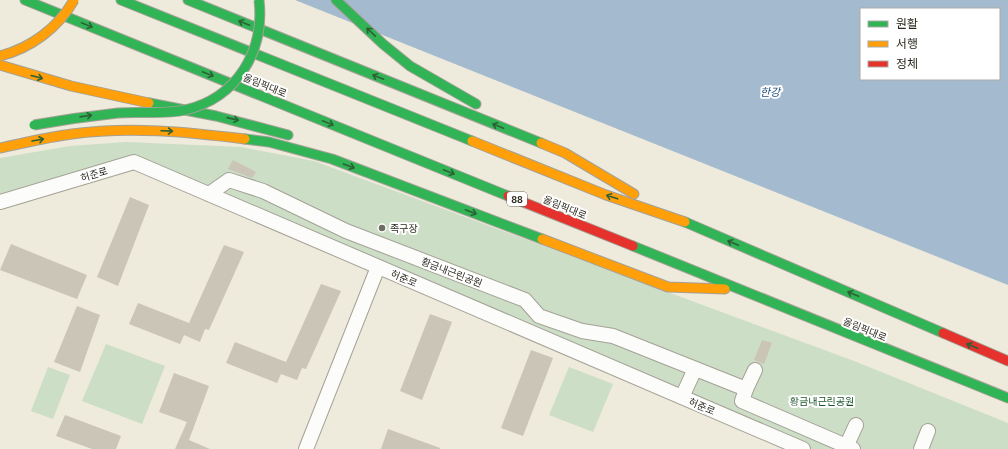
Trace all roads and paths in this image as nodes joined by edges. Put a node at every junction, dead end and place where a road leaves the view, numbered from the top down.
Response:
1 (25, 0) edge
2 (74, 0) edge
3 (121, 0) edge
4 (188, 0) edge
5 (259, 0) edge
6 (336, 0) edge
7 (0, 56) edge
8 (0, 65) edge
9 (30, 126) dead end
10 (300, 138) dead end
11 (0, 148) edge
12 (328, 148) dead end
13 (565, 153) junction
14 (398, 184) junction
15 (209, 194) junction
16 (0, 202) edge
17 (669, 215) junction
18 (378, 267) junction
19 (741, 290) junction
20 (1008, 361) edge
21 (695, 369) junction
22 (755, 370) dead end
23 (746, 389) junction
24 (682, 397) junction
25 (1008, 398) edge
26 (852, 428) dead end
27 (928, 431) dead end
28 (849, 448) edge
29 (306, 449) edge
30 (803, 449) edge
31 (921, 449) edge

1 -> 19 highway, 올림픽대로 / 88
2 - 7 highway, bridge
17 -> 3 highway
13 -> 4 highway
9 -> 5 highway, bridge
13 -> 6 highway
8 -> 10 highway
11 -> 14 highway
12 - 14 highway
13 - 17 highway
14 -> 19 highway
15 - 16 street, 허준로
15 - 18 street, 허준로
15 - 21 street, 황금내근린공원
20 -> 17 highway
18 - 24 street, 허준로
18 - 29 street
19 - 25 highway, 올림픽대로 / 88
21 - 23 street, 황금내근린공원
21 - 24 street
22 - 23 street
23 - 28 street
24 - 30 street, 허준로
26 - 28 street
27 - 31 street

